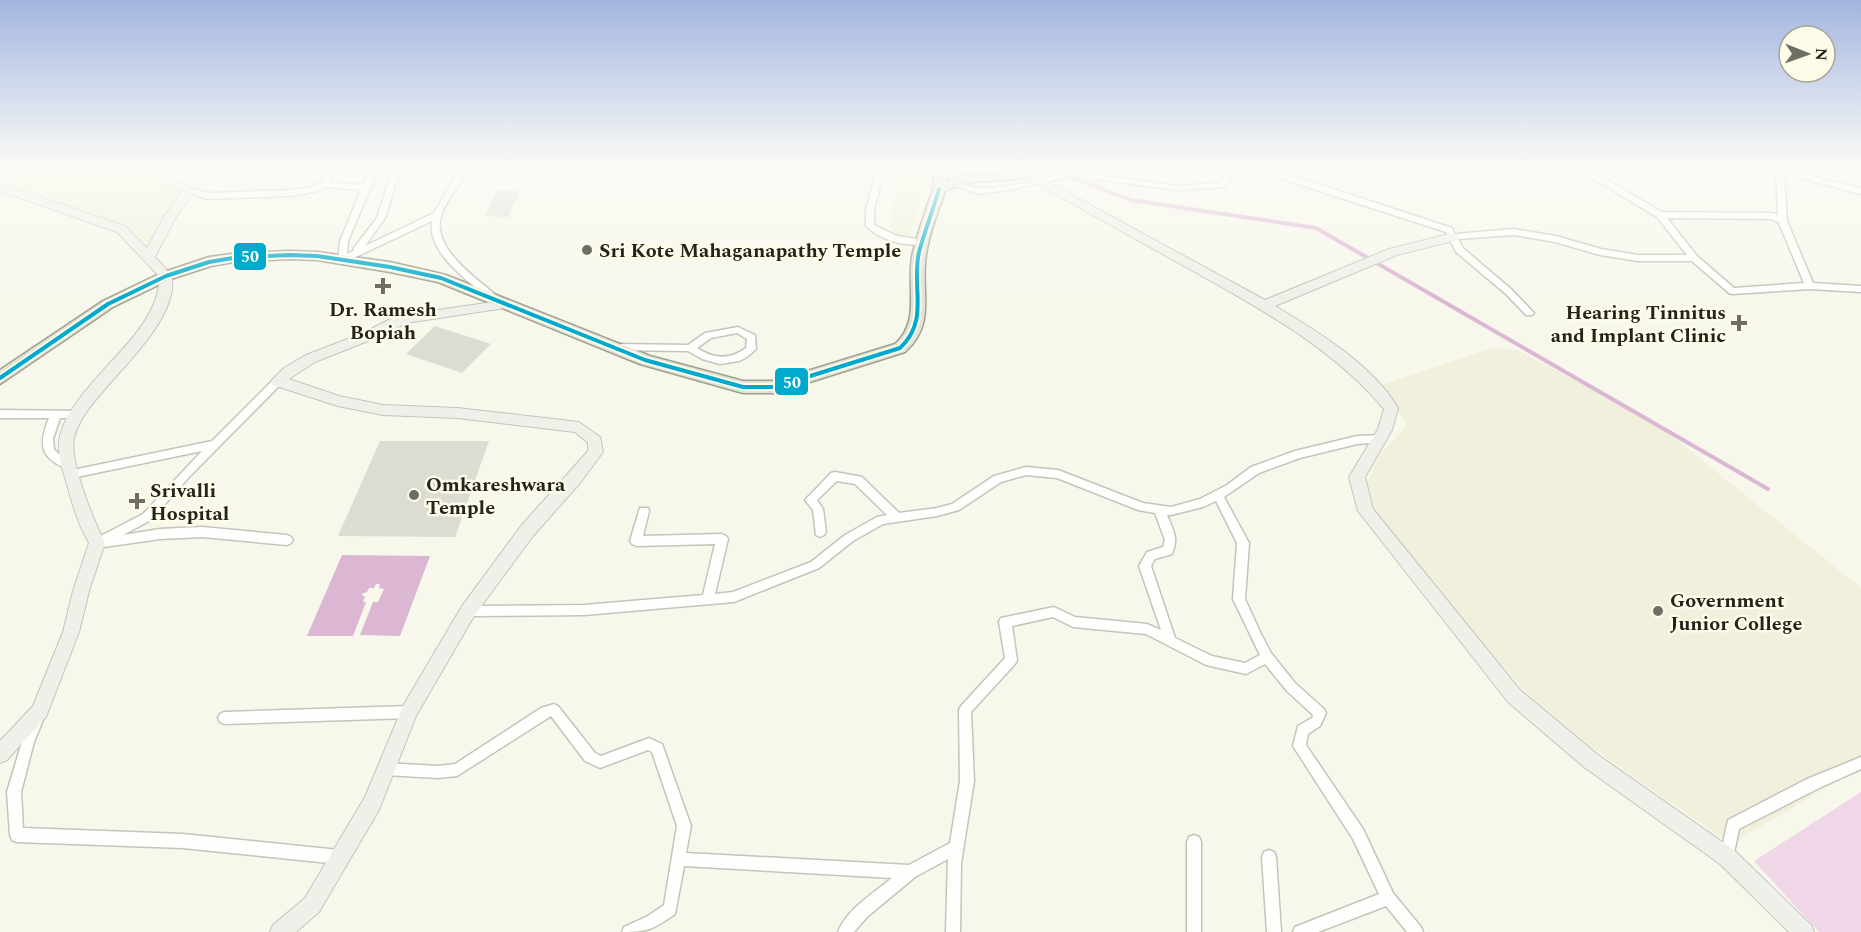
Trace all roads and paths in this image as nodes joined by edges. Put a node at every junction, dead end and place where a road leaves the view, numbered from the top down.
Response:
1 (66, 210) edge
2 (173, 210) edge
3 (356, 210) edge
4 (383, 210) edge
5 (440, 210) edge
6 (870, 210) edge
7 (935, 210) edge
8 (1094, 210) edge
9 (1390, 210) edge
10 (1652, 210) edge
11 (1782, 210) edge
12 (437, 215) junction
13 (1660, 215) junction
14 (1783, 221) junction
15 (1453, 237) junction
16 (921, 242) junction
17 (148, 258) junction
18 (348, 258) junction
19 (1694, 258) junction
20 (166, 276) junction
21 (1810, 286) junction
22 (1861, 289) edge
23 (501, 301) junction
24 (1266, 305) junction
25 (1529, 313) dead end
26 (615, 347) junction
27 (690, 348) junction
28 (0, 378) edge
29 (278, 381) junction
30 (0, 414) edge
31 (56, 414) junction
32 (79, 414) junction
33 (1380, 439) junction
34 (217, 443) junction
35 (71, 470) junction
36 (1218, 495) junction
37 (1159, 509) junction
38 (644, 511) dead end
39 (897, 518) junction
40 (820, 532) dead end
41 (287, 540) dead end
42 (98, 543) junction
43 (708, 600) junction
44 (468, 611) junction
45 (1170, 639) junction
46 (1267, 657) junction
47 (40, 711) junction
48 (409, 712) junction
49 (224, 718) dead end
50 (0, 754) edge
51 (1861, 762) edge
52 (385, 769) junction
53 (1194, 842) dead end
54 (957, 847) junction
55 (1727, 856) junction
56 (339, 857) junction
57 (1269, 857) dead end
58 (679, 859) junction
59 (910, 872) junction
60 (1388, 898) junction
61 (280, 932) edge
62 (629, 932) edge
63 (845, 932) edge
64 (952, 932) edge
65 (1194, 932) edge
66 (1274, 932) edge
67 (1300, 932) edge
68 (1416, 932) edge
69 (1804, 932) edge

1 - 17 street
2 - 17 street
3 - 18 street
4 - 18 street
5 - 12 street
6 - 16 street
7 - 16 main road
8 - 24 street
9 - 15 street
10 - 13 street
11 - 14 street
12 - 18 street
12 - 23 street
13 - 14 street
13 - 19 street
14 - 21 street
15 - 19 street
15 - 24 street
15 - 25 street
16 - 26 main road
17 - 20 street
18 - 20 main road
18 - 23 main road
19 - 21 street
20 - 28 main road
20 - 32 street
21 - 22 street
23 - 26 main road
23 - 29 street
24 - 33 street
26 - 27 street
27 - 27 street
29 - 34 street
29 - 44 street
30 - 31 street
31 - 32 street
31 - 35 street
32 - 35 street
33 - 36 street
33 - 55 street
34 - 35 street
34 - 42 street
35 - 42 street
36 - 37 street
36 - 46 street
37 - 39 street
37 - 45 street
38 - 43 street
39 - 40 street
39 - 43 street
41 - 42 street
42 - 47 street
43 - 44 street
44 - 48 street
45 - 46 street
45 - 54 street
46 - 60 street
47 - 50 street
47 - 56 street
48 - 49 street
48 - 52 street
51 - 55 street
52 - 56 street
52 - 58 street
53 - 65 street
54 - 59 street
54 - 64 street
55 - 69 street
56 - 61 street
57 - 66 street
58 - 59 street
58 - 62 street
59 - 63 street
60 - 67 street
60 - 68 street

